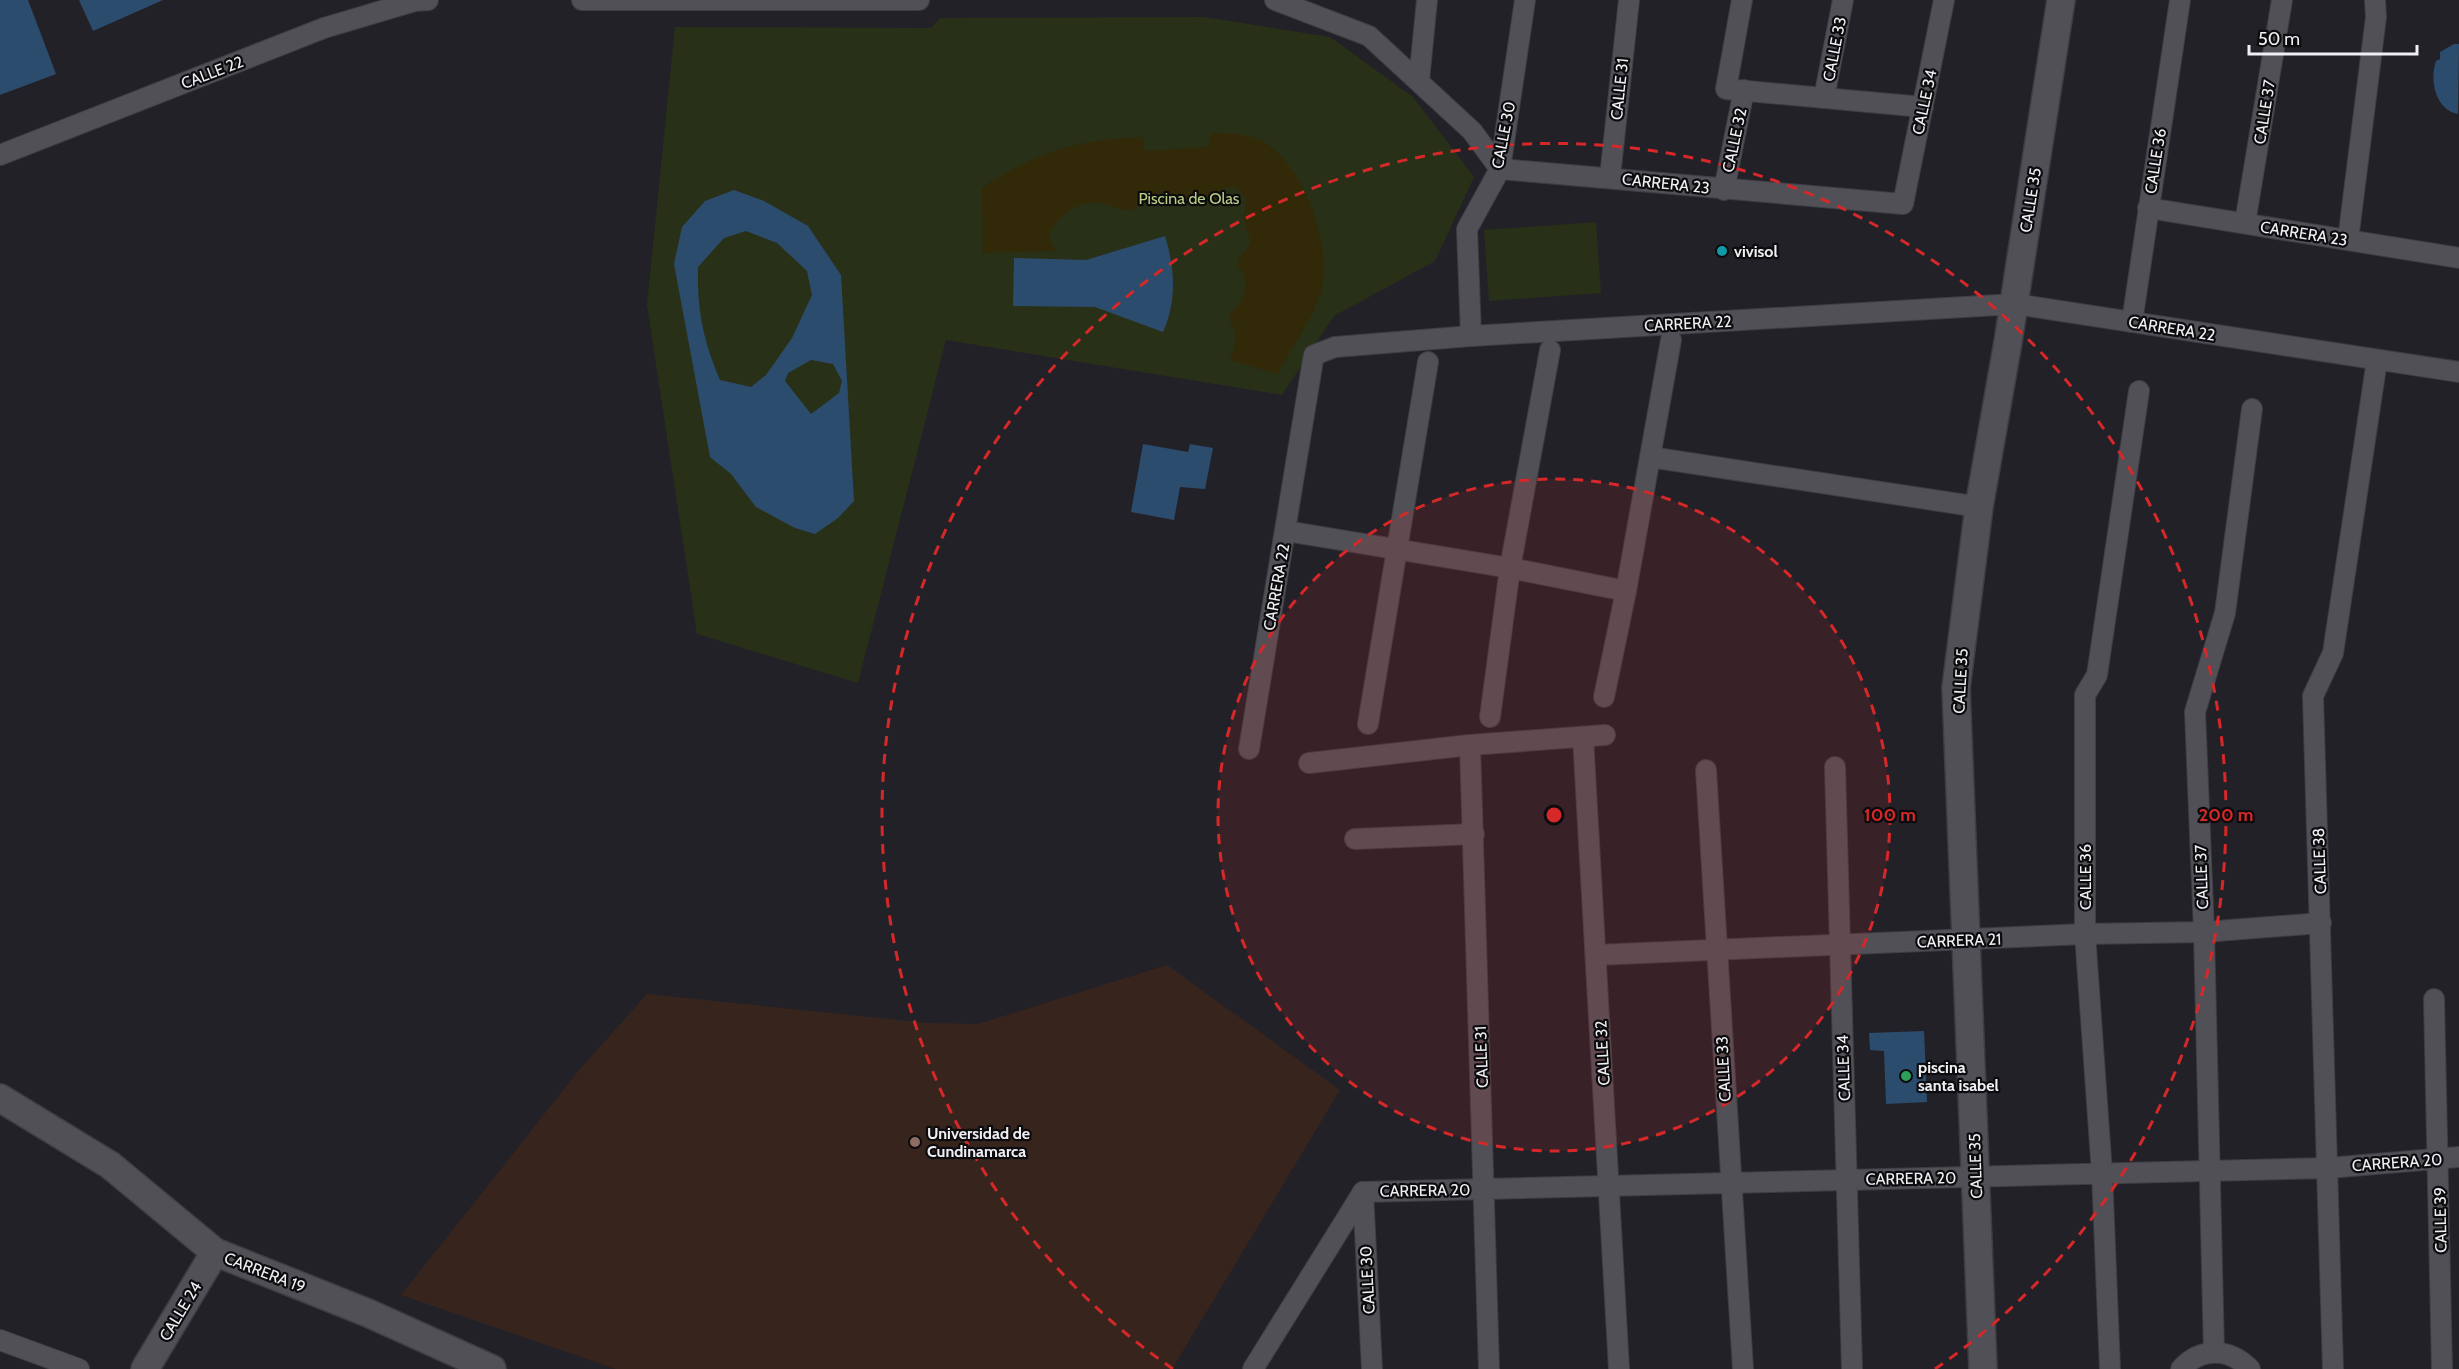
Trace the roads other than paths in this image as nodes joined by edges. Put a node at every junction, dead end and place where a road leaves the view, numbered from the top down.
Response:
1 (428, 0) edge
2 (582, 0) edge
3 (919, 0) edge
4 (1275, 0) edge
5 (1427, 0) edge
6 (1525, 0) edge
7 (1629, 0) edge
8 (1742, 0) edge
9 (1843, 0) edge
10 (1944, 0) edge
11 (2061, 0) edge
12 (2180, 0) edge
13 (2282, 0) edge
14 (2375, 0) edge
15 (1419, 81) junction
16 (1735, 90) junction
17 (1824, 98) junction
18 (1923, 107) junction
19 (0, 155) edge
20 (1500, 169) junction
21 (1610, 177) junction
22 (1724, 190) junction
23 (1903, 204) joint
24 (2148, 208) junction
25 (2245, 223) junction
26 (2348, 240) junction
27 (2459, 258) edge
28 (2015, 304) junction
29 (2132, 322) junction
30 (1471, 336) junction
31 (1671, 340) dead end
32 (1550, 350) dead end
33 (2377, 360) junction
34 (1428, 363) dead end
35 (2459, 372) edge
36 (2139, 391) dead end
37 (2252, 409) dead end
38 (1650, 457) junction
39 (1979, 507) junction
40 (1286, 531) junction
41 (1397, 550) junction
42 (1510, 568) junction
43 (1626, 591) junction
44 (1604, 697) dead end
45 (1490, 717) dead end
46 (1368, 724) dead end
47 (1605, 735) dead end
48 (1583, 737) junction
49 (1470, 745) junction
50 (1249, 749) dead end
51 (1309, 763) dead end
52 (1835, 767) dead end
53 (1706, 770) dead end
54 (1474, 834) junction
55 (1355, 839) dead end
56 (2321, 923) junction
57 (2204, 932) junction
58 (2085, 934) junction
59 (1966, 939) junction
60 (1840, 945) junction
61 (1716, 950) junction
62 (1596, 955) junction
63 (2434, 999) dead end
64 (0, 1098) edge
65 (2459, 1157) edge
66 (2439, 1159) junction
67 (2328, 1168) junction
68 (2211, 1171) junction
69 (2102, 1173) junction
70 (1975, 1176) junction
71 (1846, 1179) junction
72 (1730, 1183) junction
73 (1610, 1185) junction
74 (1485, 1189) junction
75 (1363, 1192) junction
76 (215, 1252) junction
77 (0, 1340) edge
78 (2214, 1352) junction
79 (1257, 1365) edge
80 (79, 1369) edge
81 (145, 1369) edge
82 (492, 1369) edge
83 (1372, 1369) edge
84 (1489, 1369) edge
85 (1619, 1369) edge
86 (1743, 1369) edge
87 (1852, 1369) edge
88 (1983, 1369) edge
89 (2110, 1369) edge
90 (2181, 1369) edge
91 (2250, 1369) edge
92 (2333, 1369) edge
93 (2442, 1369) edge

1 - 19 street, CALLE 22
2 - 3 street
4 - 15 street
5 - 15 street
6 - 20 street, CALLE 30
7 - 21 street, CALLE 31
8 - 16 street, CALLE 32
9 - 17 street, CALLE 33
10 - 18 street, CALLE 34
11 - 28 street, CALLE 35
12 - 24 street, CALLE 36
13 - 25 street, CALLE 37
14 - 26 street
15 - 20 street
16 - 17 street
16 - 22 street, CALLE 32
17 - 18 street
18 - 23 street, CALLE 34
20 - 21 street, CARRERA 23
20 - 30 street, CALLE 30
21 - 22 street, CARRERA 23
22 - 23 street, CARRERA 23
24 - 25 street, CARRERA 23
24 - 29 street, CALLE 36
25 - 26 street, CARRERA 23
26 - 27 street, CARRERA 23
28 - 29 street, CARRERA 22
28 - 30 street, CARRERA 22
28 - 39 street, CALLE 35
29 - 33 street, CARRERA 22
30 - 40 street, CARRERA 22
31 - 38 street
32 - 42 street
33 - 35 street, CARRERA 22
33 - 56 street, CALLE 38
34 - 41 street
36 - 58 street, CALLE 36
37 - 57 street, CALLE 37
38 - 39 street
38 - 43 street
39 - 59 street, CALLE 35
40 - 41 street
40 - 50 street, CARRERA 22
41 - 42 street
41 - 46 street
42 - 43 street
42 - 45 street
43 - 44 street
47 - 48 street
48 - 49 street
48 - 62 street, CALLE 32
49 - 51 street
49 - 54 street, CALLE 31
52 - 60 street, CALLE 34
53 - 61 street, CALLE 33
54 - 55 street
54 - 74 street, CALLE 31
56 - 57 street, CARRERA 21
56 - 67 street, CALLE 38
57 - 58 street, CARRERA 21
57 - 68 street, CALLE 37
58 - 59 street, CARRERA 21
58 - 69 street, CALLE 36
59 - 60 street, CARRERA 21
59 - 70 street, CALLE 35
60 - 61 street, CARRERA 21
60 - 71 street, CALLE 34
61 - 62 street, CARRERA 21
61 - 72 street, CALLE 33
62 - 73 street, CALLE 32
63 - 66 street, CALLE 39
64 - 76 street, CARRERA 19
65 - 66 street, CARRERA 20
66 - 67 street, CARRERA 20
66 - 93 street, CALLE 39
67 - 68 street, CARRERA 20
67 - 92 street, CALLE 38
68 - 69 street, CARRERA 20
68 - 78 street, CALLE 37
69 - 70 street, CARRERA 20
69 - 89 street, CALLE 36
70 - 71 street, CARRERA 20
70 - 88 street, CALLE 35
71 - 72 street, CARRERA 20
71 - 87 street, CALLE 34
72 - 73 street, CARRERA 20
72 - 86 street, CALLE 33
73 - 74 street, CARRERA 20
73 - 85 street, CALLE 32
74 - 75 street, CARRERA 20
74 - 84 street, CALLE 31
75 - 79 street
75 - 83 street, CALLE 30
76 - 81 street, CALLE 24
76 - 82 street, CARRERA 19
77 - 80 street
78 - 90 street
78 - 91 street

